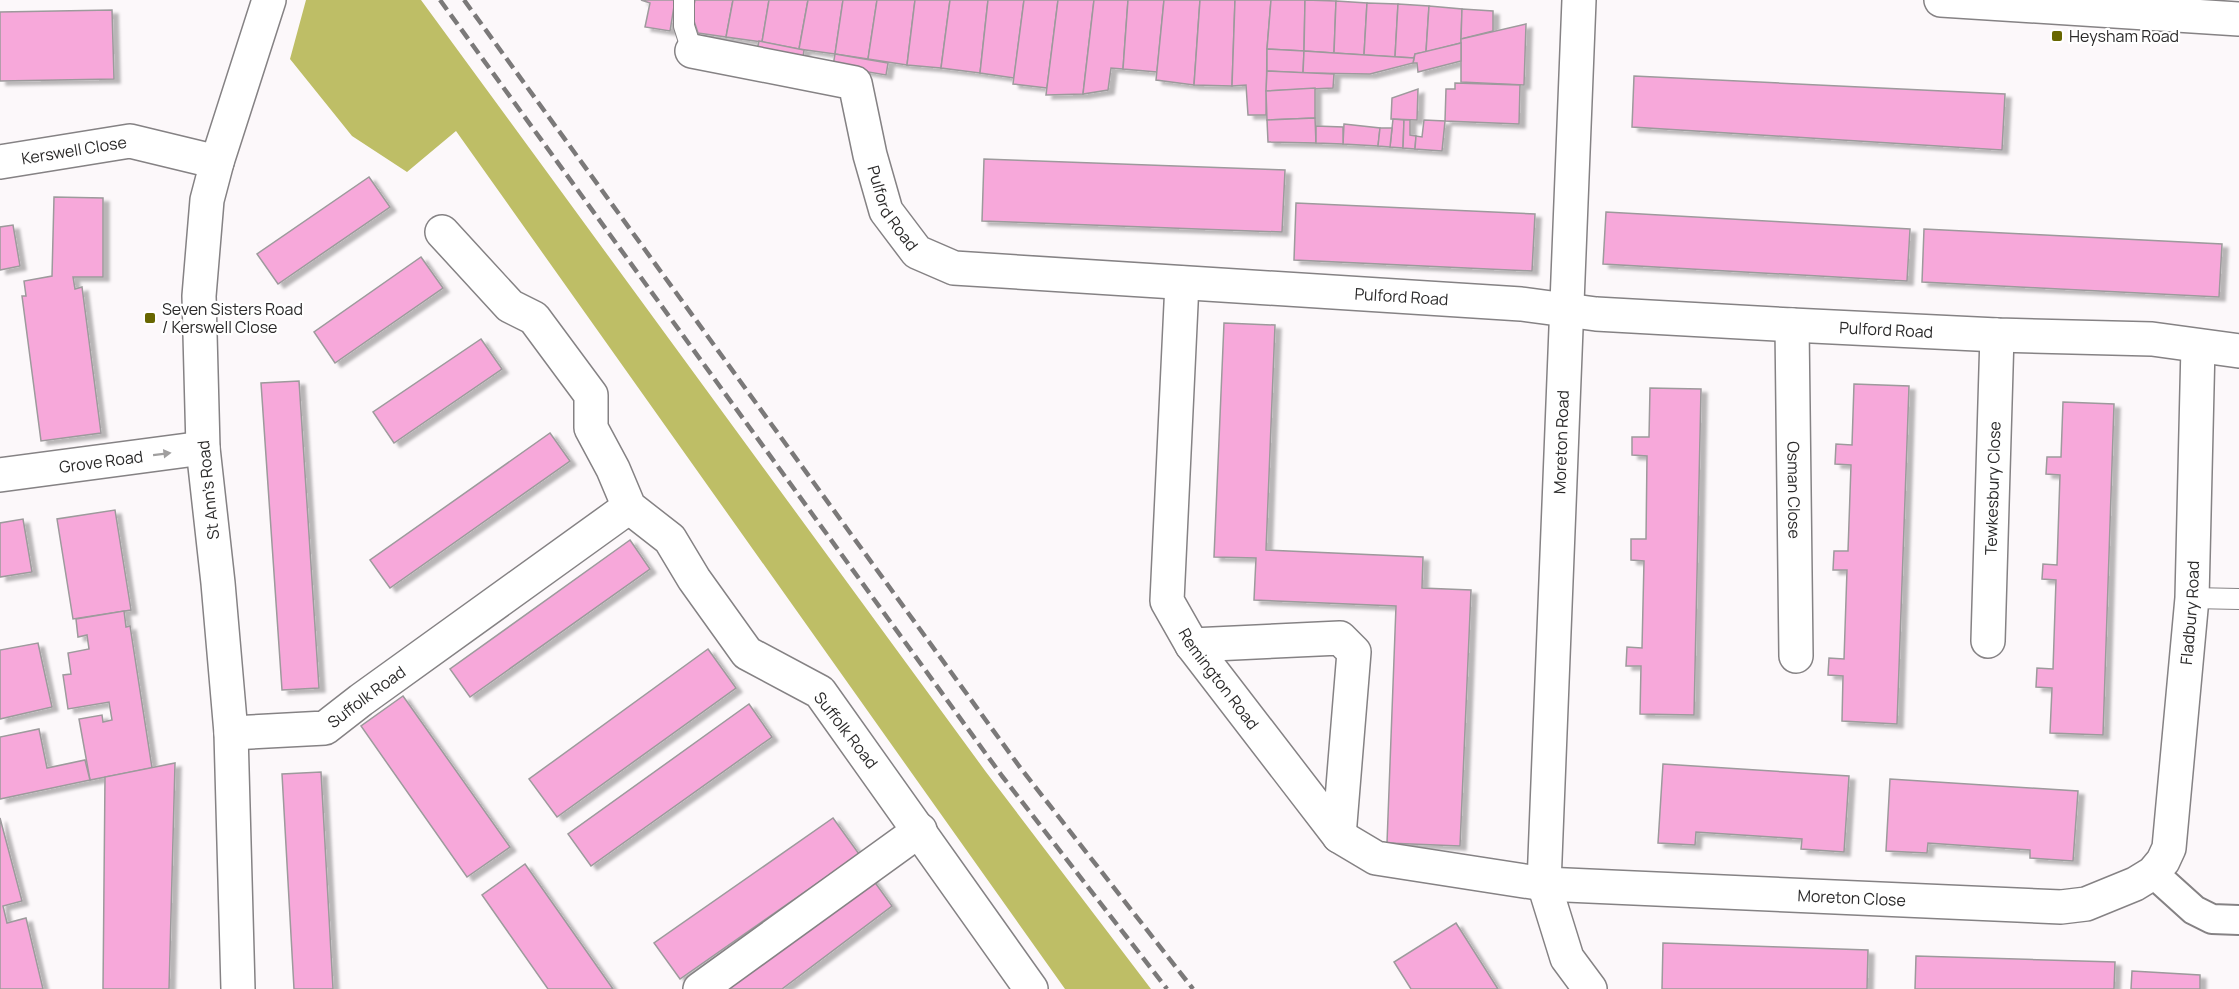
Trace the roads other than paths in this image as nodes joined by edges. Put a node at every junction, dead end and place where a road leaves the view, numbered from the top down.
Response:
1 (269, 0) edge
2 (684, 0) edge
3 (1579, 0) edge
4 (1941, 0) edge
5 (2003, 2) edge
6 (2239, 19) edge
7 (692, 51) joint
8 (0, 162) edge
9 (217, 162) junction
10 (442, 232) dead end
11 (1182, 283) junction
12 (1566, 310) junction
13 (1792, 325) junction
14 (1996, 335) junction
15 (2198, 346) junction
16 (2239, 351) edge
17 (203, 448) junction
18 (0, 475) edge
19 (629, 507) junction
20 (2192, 598) junction
21 (2239, 599) edge
22 (1988, 641) dead end
23 (1192, 645) junction
24 (1796, 656) dead end
25 (231, 733) junction
26 (920, 830) junction
27 (1339, 836) junction
28 (2153, 873) junction
29 (1544, 884) junction
30 (2239, 920) edge
31 (238, 989) edge
32 (700, 989) edge
33 (1031, 989) edge
34 (1590, 989) edge

1 - 9 main road, St Ann's Road
2 - 7 lane
3 - 12 main road, Moreton Road
4 - 5 main road
5 - 6 main road
7 - 11 main road, Pulford Road
8 - 9 main road, Kerswell Close
9 - 17 main road, St Ann's Road
10 - 19 main road, Suffolk Road
11 - 12 main road, Pulford Road
11 - 23 main road, Remington Road
12 - 13 main road, Pulford Road
12 - 29 main road, Moreton Road
13 - 14 main road, Pulford Road
13 - 24 main road, Osman Close
14 - 15 main road, Pulford Road
14 - 22 main road, Tewkesbury Close
15 - 16 main road, Pulford Road
15 - 20 main road, Fladbury Road
18 -> 17 main road, Grove Road
17 - 25 main road, St Ann's Road
19 - 25 main road, Suffolk Road
19 - 26 main road, Suffolk Road
20 - 21 lane
20 - 28 main road, Fladbury Road
23 - 27 main road, Remington Road
23 - 27 main road
25 - 31 main road, St Ann's Road
26 - 32 main road
26 - 33 main road, Suffolk Road
27 - 29 main road, Remington Road
28 - 29 main road, Moreton Close
28 - 30 street
29 - 34 main road, Moreton Road

